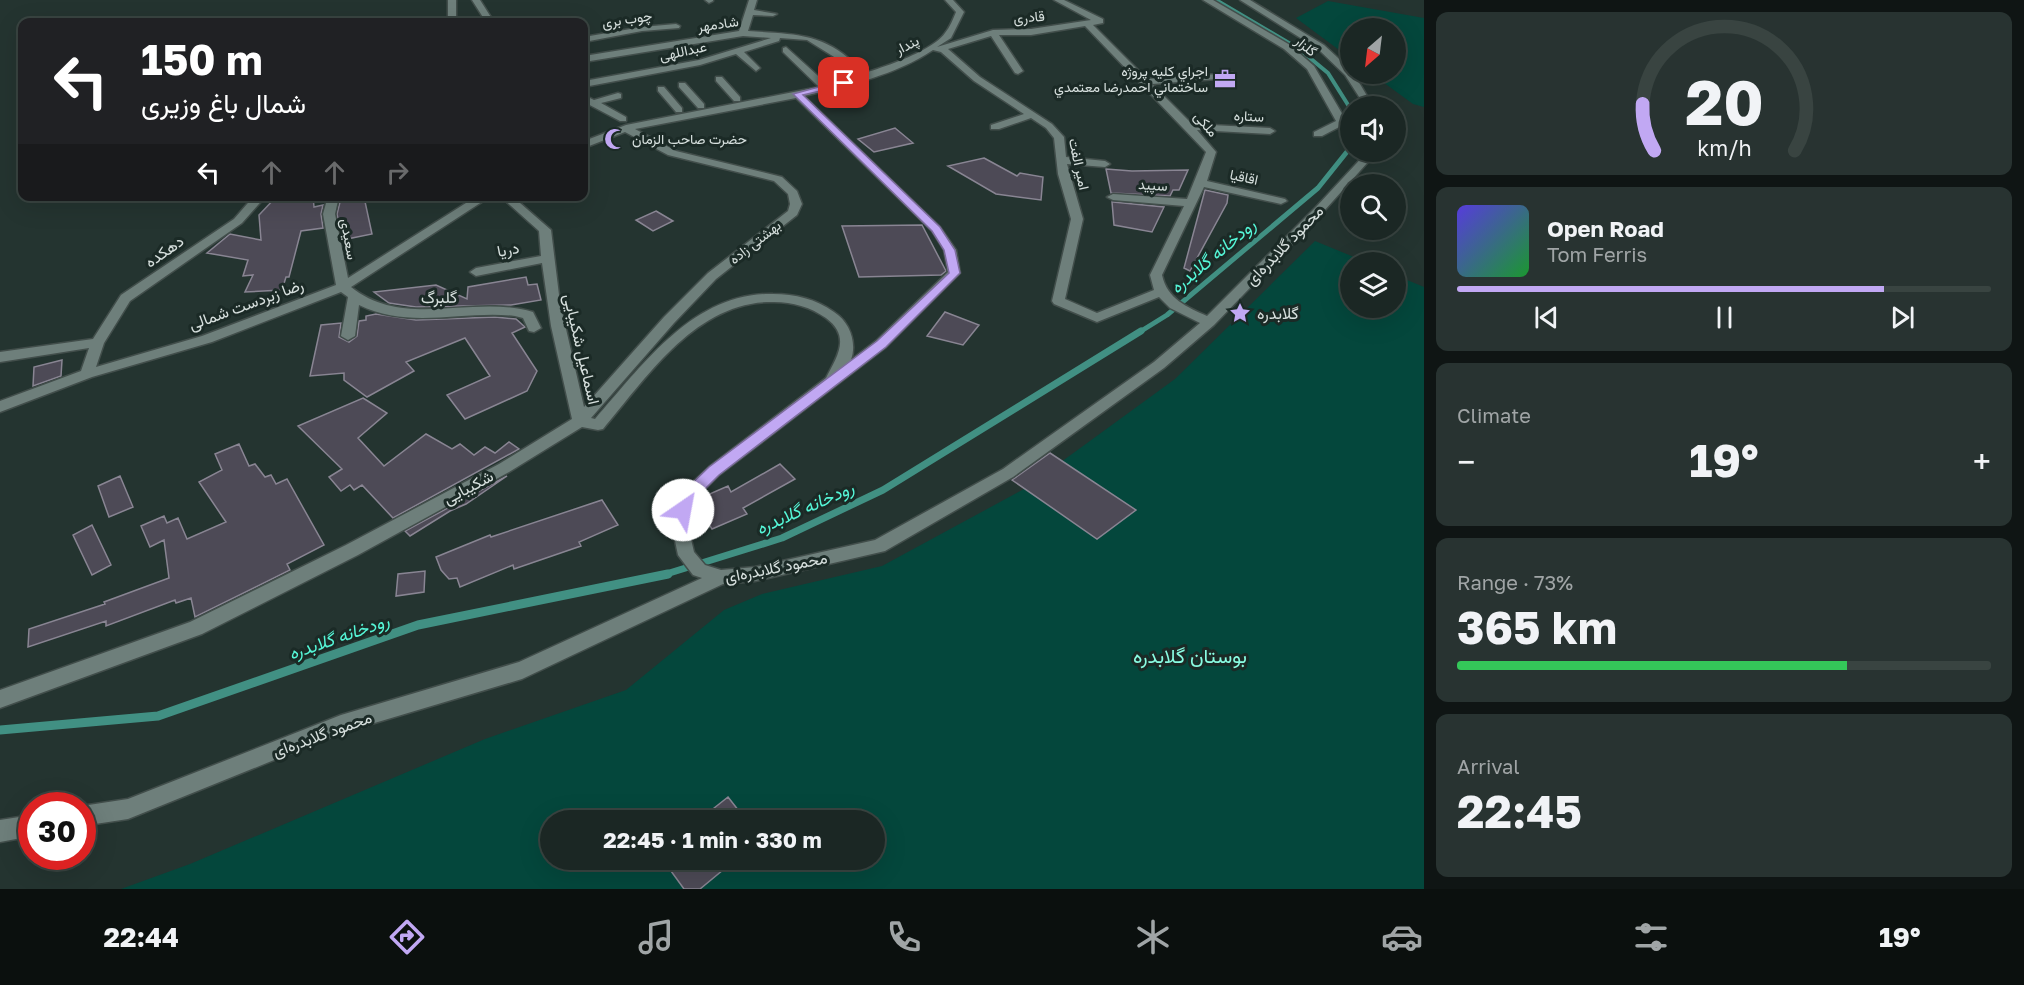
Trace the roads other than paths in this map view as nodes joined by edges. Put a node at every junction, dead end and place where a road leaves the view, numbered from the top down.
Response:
1 (452, 0) edge
2 (476, 0) edge
3 (753, 0) edge
4 (949, 0) edge
5 (1058, 0) edge
6 (1207, 0) edge
7 (1244, 0) edge
8 (749, 12) junction
9 (772, 14) dead end
10 (452, 18) edge
11 (487, 18) edge
12 (1089, 25) junction
13 (676, 26) dead end
14 (743, 33) junction
15 (993, 33) junction
16 (785, 36) junction
17 (588, 39) edge
18 (943, 49) junction
19 (786, 50) dead end
20 (738, 51) junction
21 (917, 56) junction
22 (588, 57) edge
23 (700, 62) junction
24 (850, 63) dead end
25 (756, 68) dead end
26 (708, 70) dead end
27 (1018, 71) dead end
28 (1230, 75) dead end
29 (719, 79) dead end
30 (1146, 82) junction
31 (588, 84) edge
32 (682, 85) dead end
33 (826, 88) junction
34 (661, 89) dead end
35 (797, 94) junction
36 (618, 96) dead end
37 (1363, 96) edge
38 (737, 99) junction
39 (588, 100) edge
40 (701, 106) junction
41 (679, 110) junction
42 (1031, 115) junction
43 (628, 125) junction
44 (995, 127) dead end
45 (1189, 127) junction
46 (1270, 131) dead end
47 (1318, 134) dead end
48 (588, 143) edge
49 (1063, 160) junction
50 (1363, 162) edge
51 (1105, 164) dead end
52 (1201, 183) junction
53 (1113, 197) dead end
54 (256, 201) edge
55 (333, 201) edge
56 (478, 201) edge
57 (511, 201) edge
58 (1281, 201) dead end
59 (1191, 203) junction
60 (546, 259) junction
61 (476, 272) dead end
62 (343, 288) junction
63 (1164, 296) junction
64 (354, 298) junction
65 (1209, 322) junction
66 (555, 324) junction
67 (348, 336) dead end
68 (97, 343) junction
69 (0, 357) edge
70 (87, 374) junction
71 (827, 386) junction
72 (0, 407) edge
73 (580, 421) junction
74 (721, 577) junction
75 (0, 699) edge
76 (96, 814) edge
77 (18, 828) edge
78 (0, 831) edge

1 - 10 street
2 - 11 street
3 - 8 street
4 - 21 street, پندار
5 - 12 street, قادری
6 - 47 street, گلزار
7 - 37 street
8 - 9 street
8 - 14 street
12 - 15 street, قادری
12 - 30 street, ملکی
13 - 17 street, چوب بری
14 - 16 street, شادمهر
14 - 22 street, شادمهر
15 - 18 street, قادری
15 - 27 street
16 - 20 street, عبداللهی
16 - 24 street, شادمهر
18 - 21 street, قادری
18 - 42 street, امیر الفت
19 - 33 street
20 - 23 street, عبداللهی
20 - 25 street
21 - 33 street, پندار
23 - 26 street
23 - 31 street, عبداللهی
28 - 30 street
29 - 38 street
30 - 45 street, ملکی
32 - 40 street
33 - 35 street, پندار
34 - 41 street
35 - 38 street
35 - 43 street
35 - 71 street
36 - 39 street
38 - 40 street
39 - 43 street
40 - 41 street
41 - 43 street
42 - 44 street
42 - 49 street, امیر الفت
43 - 48 street
43 - 73 street, بهشتی زاده
45 - 46 street, ستاره
45 - 52 street, ملکی
49 - 51 street
49 - 63 street, امیر الفت
50 - 65 street, محمود گلابدره‌ای
52 - 58 street, اقاقیا
52 - 59 street, ملکی
53 - 59 street, سپید
54 - 68 street, دهکده
55 - 62 street, سعیدی
56 - 62 street, رضا زبردست شمالی
57 - 60 street, اسماعیل شکیبایی
59 - 63 street, ملکی
60 - 61 street, دریا
60 - 66 street, اسماعیل شکیبایی
62 - 64 street, گلبرگ
62 - 70 street, رضا زبردست شمالی
63 - 65 street
64 - 66 street, گلبرگ
64 - 67 street
65 - 74 street, محمود گلابدره‌ای
66 - 73 street, اسماعیل شکیبایی
68 - 69 street
68 - 70 street, دهکده
70 - 72 street, رضا زبردست شمالی
71 - 73 street, شکیبایی
71 - 74 street
73 - 75 street, شکیبایی
74 - 76 street, محمود گلابدره‌ای
77 - 78 street

